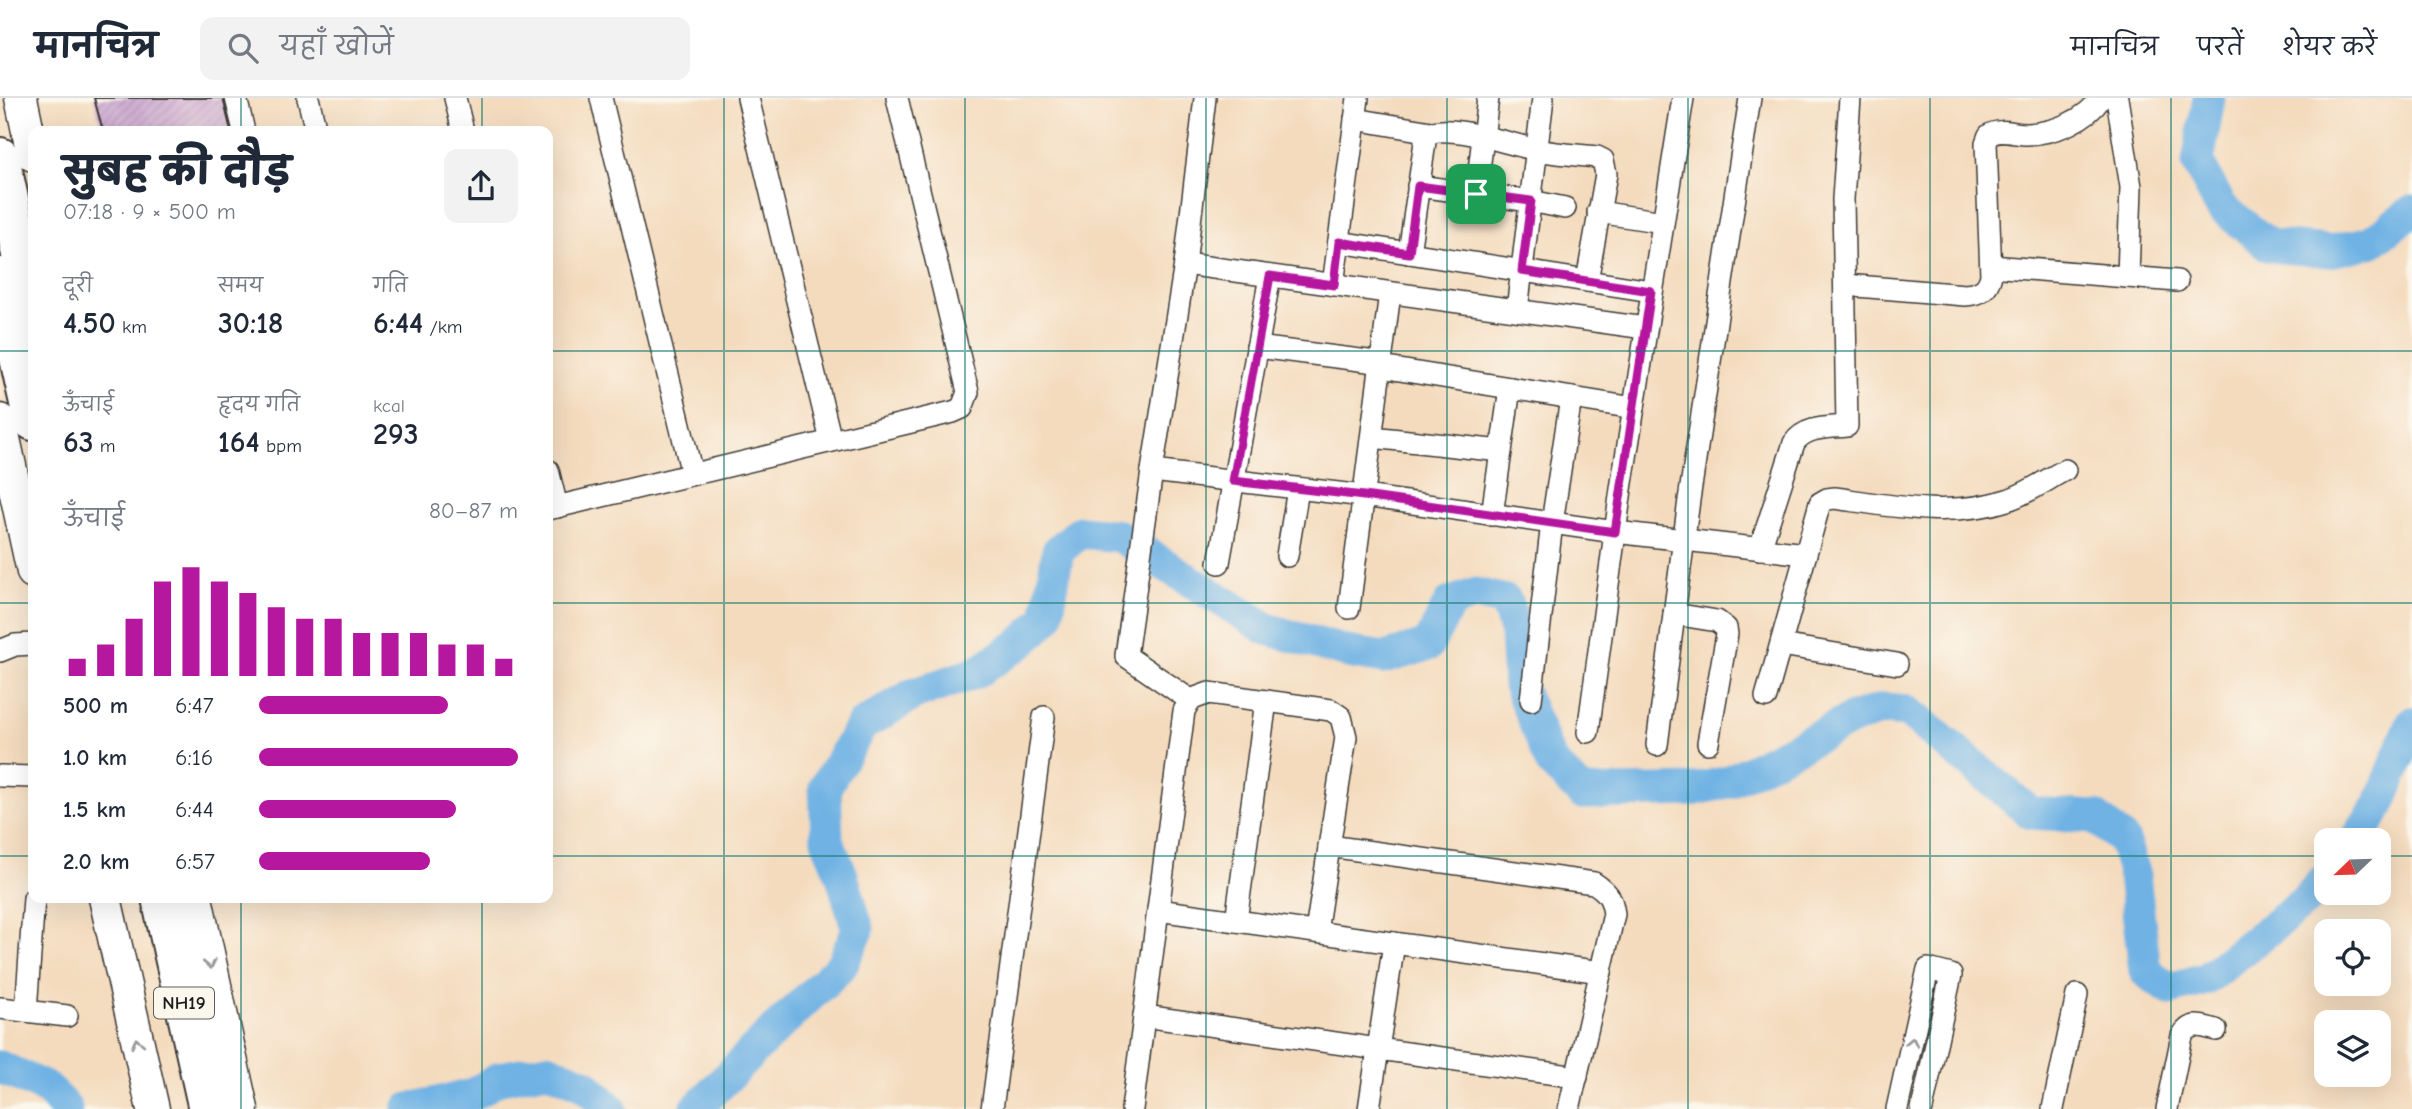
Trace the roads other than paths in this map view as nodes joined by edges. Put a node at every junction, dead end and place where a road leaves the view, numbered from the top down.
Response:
1 (21, 98) edge
2 (236, 98) edge
3 (308, 98) edge
4 (455, 98) edge
5 (601, 98) edge
6 (748, 98) edge
7 (897, 98) edge
8 (1205, 98) edge
9 (1488, 98) edge
10 (1543, 98) edge
11 (1683, 98) edge
12 (1750, 98) edge
13 (1850, 98) edge
14 (2101, 98) edge
15 (2117, 98) edge
16 (1356, 109) edge
17 (243, 126) edge
18 (315, 126) edge
19 (462, 126) edge
20 (28, 131) edge
21 (1431, 132) junction
22 (1483, 136) junction
23 (1537, 150) junction
24 (0, 157) edge
25 (1418, 186) junction
26 (1476, 194) junction
27 (1531, 201) junction
28 (1565, 208) dead end
29 (1598, 212) junction
30 (1663, 222) junction
31 (1339, 242) junction
32 (1409, 253) junction
33 (1185, 264) junction
34 (1991, 266) junction
35 (0, 271) edge
36 (1522, 271) junction
37 (1270, 276) junction
38 (2128, 277) junction
39 (1587, 281) junction
40 (2177, 281) dead end
41 (1334, 285) junction
42 (1845, 285) junction
43 (28, 287) edge
44 (1651, 291) junction
45 (1390, 293) junction
46 (1517, 310) junction
47 (1645, 328) junction
48 (1257, 347) junction
49 (1381, 367) junction
50 (1510, 388) junction
51 (28, 398) edge
52 (1571, 398) junction
53 (1634, 408) junction
54 (0, 420) edge
55 (1371, 437) junction
56 (831, 442) junction
57 (1501, 451) junction
58 (2065, 470) dead end
59 (1152, 471) junction
60 (692, 474) junction
61 (1233, 481) junction
62 (1298, 489) junction
63 (8, 491) edge
64 (1364, 496) junction
65 (553, 508) edge
66 (1492, 515) junction
67 (1552, 523) junction
68 (1615, 532) junction
69 (1683, 541) junction
70 (1760, 549) junction
71 (1806, 554) junction
72 (28, 556) edge
73 (1287, 556) dead end
74 (1219, 563) dead end
75 (1349, 608) dead end
76 (1674, 614) junction
77 (28, 644) edge
78 (1781, 645) junction
79 (0, 651) edge
80 (1896, 664) dead end
81 (1766, 697) dead end
82 (1531, 699) dead end
83 (1190, 700) junction
84 (1266, 701) junction
85 (1044, 718) dead end
86 (1588, 732) dead end
87 (1708, 743) dead end
88 (1657, 745) dead end
89 (0, 776) edge
90 (28, 778) edge
91 (1329, 846) junction
92 (34, 903) edge
93 (106, 903) edge
94 (139, 903) edge
95 (163, 903) edge
96 (197, 903) edge
97 (1158, 910) junction
98 (1236, 921) junction
99 (1316, 932) junction
100 (1394, 943) junction
101 (1601, 972) junction
102 (2077, 995) dead end
103 (0, 1008) edge
104 (26, 1011) junction
105 (67, 1016) dead end
106 (1144, 1016) junction
107 (2216, 1030) dead end
108 (1378, 1049) junction
109 (1577, 1077) junction
110 (230, 1106) edge
111 (153, 1109) edge
112 (185, 1109) edge
113 (992, 1109) edge
114 (1132, 1109) edge
115 (1369, 1109) edge
116 (1569, 1109) edge
117 (1897, 1109) edge
118 (1922, 1109) edge
119 (2053, 1109) edge
120 (2167, 1109) edge

1 - 20 main road
2 - 17 street
3 - 18 street
4 - 19 street
5 - 60 street
6 - 56 street
7 - 56 street
8 - 33 street
9 - 22 street
10 - 23 street
11 - 30 street
12 - 69 street
13 - 42 street
14 - 34 street
15 - 38 street
16 - 21 street
16 - 31 street
21 - 22 street
21 - 25 street
22 - 23 street
22 - 26 street
23 - 27 street
23 - 29 street
24 - 43 highway
25 - 26 street
25 - 32 street
26 - 27 street
27 - 28 street
27 - 36 street
29 - 30 street
29 - 39 street
30 - 44 street
31 - 32 street
31 - 41 street
32 - 36 street
33 - 37 street
33 - 59 street
34 - 38 street
34 - 42 street
35 - 51 highway
36 - 39 street
36 - 46 street
37 - 41 street
37 - 48 street
38 - 40 street
39 - 44 street
41 - 45 street
42 - 70 street
44 - 47 street
45 - 46 street
45 - 49 street
46 - 47 street
47 - 53 street
48 - 49 street
48 - 61 street
49 - 50 street
49 - 55 street
50 - 52 street
50 - 57 street
52 - 53 street
52 - 67 street
53 - 68 street
54 - 63 main road
55 - 57 street
55 - 64 street
56 - 60 street
57 - 66 street
58 - 71 street
59 - 61 street
59 - 83 street
60 - 65 street
61 - 62 street
61 - 74 street
62 - 64 street
62 - 73 street
63 - 72 main road
64 - 66 street
64 - 75 street
66 - 67 street
67 - 68 street
67 - 82 street
68 - 69 street
68 - 86 street
69 - 70 street
69 - 76 street
70 - 71 street
71 - 78 street
76 - 87 street
76 - 88 street
77 - 79 street
78 - 80 street
78 - 81 street
83 - 84 street
83 - 97 street
84 - 91 street
84 - 98 street
85 - 113 street
89 - 90 street
91 - 99 street
91 - 101 street
92 - 104 street
111 -> 93 main road
94 - 112 highway, NH19
95 - 110 highway, NH19
96 -> 110 main road
97 - 98 street
97 - 106 street
98 - 99 street
99 - 100 street
100 - 101 street
100 - 108 street
101 - 109 street
102 - 119 street
103 - 104 street
104 - 105 street
106 - 108 street
106 - 114 street
107 - 120 street
108 - 109 street
108 - 115 street
109 - 116 street
117 -> 118 street

